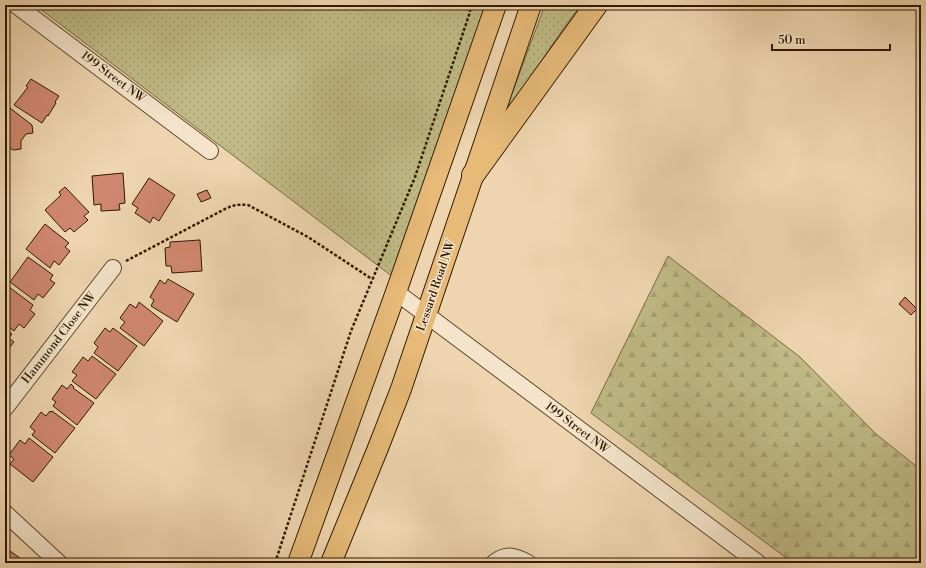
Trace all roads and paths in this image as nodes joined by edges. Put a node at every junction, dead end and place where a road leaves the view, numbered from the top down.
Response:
1 (16, 5) edge
2 (470, 5) edge
3 (496, 5) edge
4 (531, 5) edge
5 (596, 5) edge
6 (210, 151) dead end
7 (473, 175) junction
8 (113, 268) joint
9 (372, 279) junction
10 (396, 292) junction
11 (426, 314) junction
12 (5, 408) edge
13 (5, 513) edge
14 (59, 563) edge
15 (275, 563) edge
16 (298, 563) edge
17 (331, 563) edge
18 (494, 563) edge
19 (528, 563) edge
20 (758, 563) edge

1 - 6 street, 199 Street NW
2 - 9 path
3 - 10 main road
4 - 7 main road, Lessard Road NW
5 - 7 highway
7 - 11 main road, Lessard Road NW
8 - 9 path
8 - 12 street, Hammond Close NW
9 - 15 path
10 - 11 street, 199 Street NW
10 - 16 main road
11 - 17 main road, Lessard Road NW
11 - 20 street, 199 Street NW
13 - 14 street
18 - 19 street

